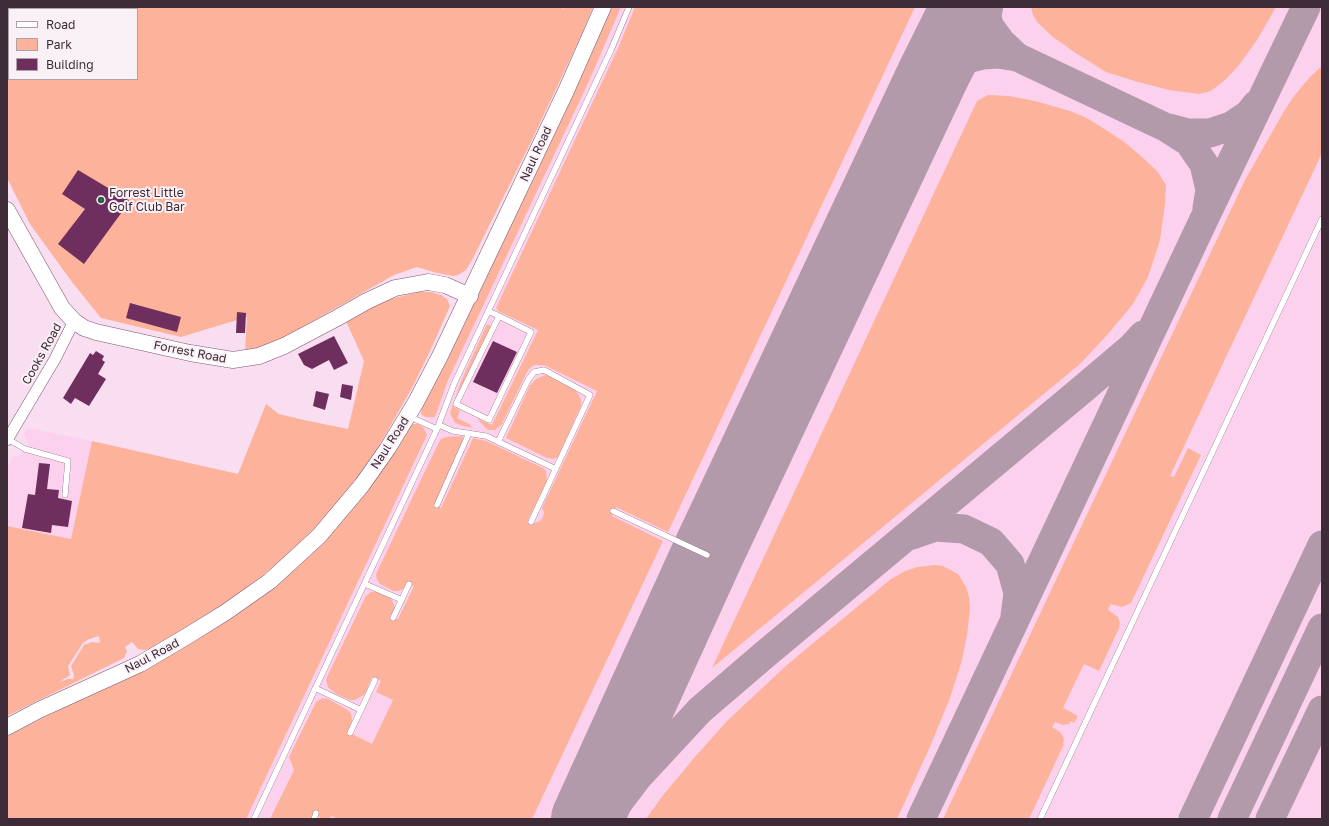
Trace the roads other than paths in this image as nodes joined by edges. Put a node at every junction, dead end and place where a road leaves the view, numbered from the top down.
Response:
1 (603, 7) edge
2 (629, 7) edge
3 (7, 210) edge
4 (1322, 219) edge
5 (470, 296) junction
6 (488, 311) junction
7 (499, 316) junction
8 (74, 321) junction
9 (408, 415) junction
10 (438, 427) junction
11 (470, 433) junction
12 (7, 439) edge
13 (498, 442) junction
14 (556, 469) junction
15 (65, 495) dead end
16 (436, 505) dead end
17 (613, 511) dead end
18 (531, 522) dead end
19 (707, 556) dead end
20 (365, 584) junction
21 (409, 584) dead end
22 (402, 600) junction
23 (393, 618) dead end
24 (376, 680) dead end
25 (315, 688) junction
26 (361, 710) junction
27 (7, 727) edge
28 (350, 733) dead end
29 (254, 819) edge
30 (1040, 819) edge

1 - 5 street, Naul Road
2 - 6 lane
3 - 8 street, Forrest Road
4 - 30 lane
5 - 8 street, Forrest Road
5 - 9 street, Naul Road
6 - 7 lane
6 - 10 lane
7 - 7 lane
8 - 12 street, Cooks Road
9 - 10 lane
9 - 27 street, Naul Road
10 - 11 lane
10 - 20 lane
11 - 13 lane
11 - 16 lane
12 - 15 lane
13 - 14 lane
13 - 14 lane
14 - 18 lane
17 - 19 lane
20 - 22 lane
20 - 25 lane
21 - 22 lane
22 - 23 lane
24 - 26 lane
25 - 26 lane
25 - 29 lane
26 - 28 lane

